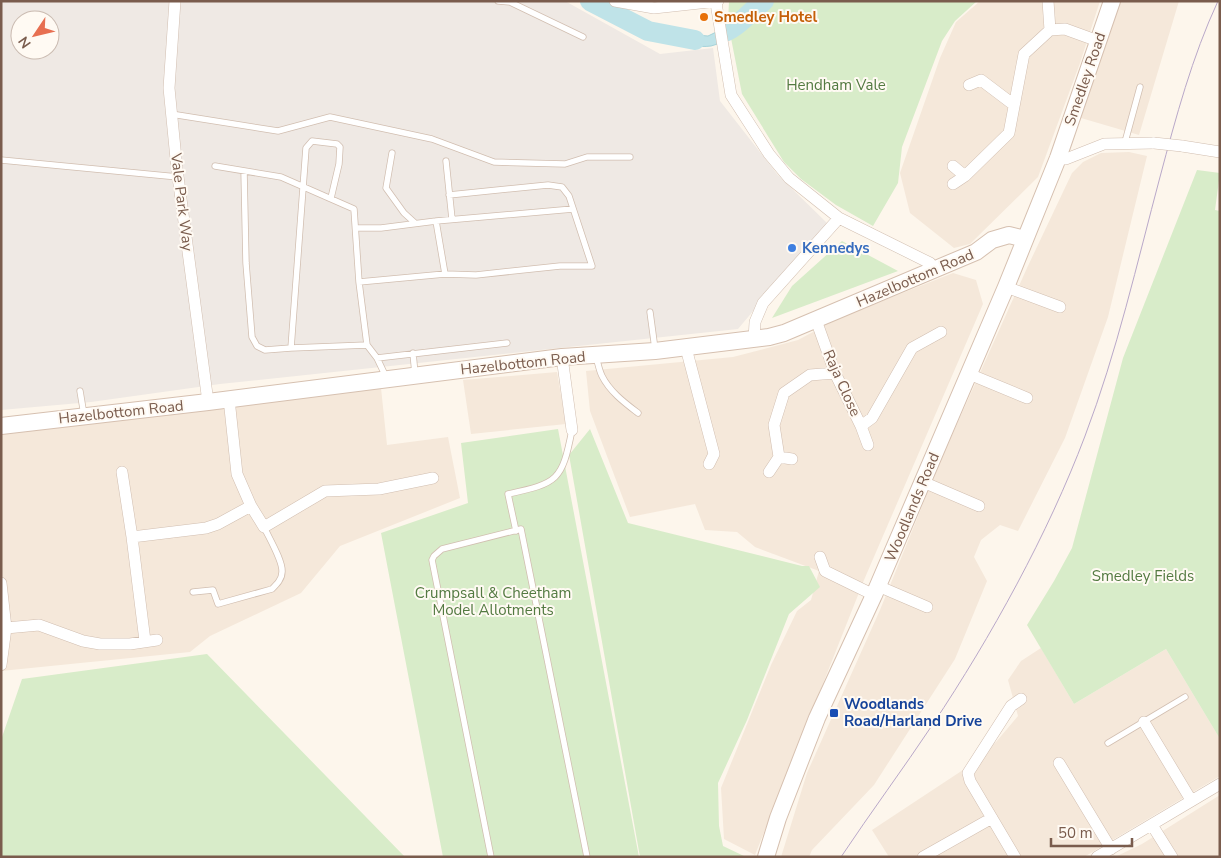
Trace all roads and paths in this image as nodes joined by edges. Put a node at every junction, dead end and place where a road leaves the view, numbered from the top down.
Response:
1 (175, 1) edge
2 (498, 1) edge
3 (1048, 1) edge
4 (1112, 1) edge
5 (617, 2) edge
6 (717, 2) edge
7 (1050, 30) junction
8 (583, 36) dead end
9 (1098, 41) junction
10 (969, 86) dead end
11 (1140, 87) dead end
12 (1014, 105) junction
13 (171, 114) junction
14 (1125, 142) junction
15 (1220, 152) edge
16 (392, 153) dead end
17 (630, 157) dead end
18 (1058, 158) junction
19 (1, 160) edge
20 (446, 161) dead end
21 (215, 166) dead end
22 (953, 166) dead end
23 (244, 171) junction
24 (964, 176) junction
25 (178, 177) junction
26 (952, 184) dead end
27 (303, 187) junction
28 (449, 195) junction
29 (330, 198) junction
30 (573, 209) junction
31 (839, 218) junction
32 (452, 219) junction
33 (436, 221) junction
34 (415, 223) junction
35 (356, 228) junction
36 (1025, 239) junction
37 (934, 271) junction
38 (446, 274) junction
39 (359, 282) junction
40 (1006, 287) junction
41 (1060, 307) dead end
42 (650, 312) dead end
43 (816, 320) junction
44 (941, 332) dead end
45 (754, 340) junction
46 (507, 343) dead end
47 (367, 345) junction
48 (291, 348) junction
49 (686, 348) junction
50 (655, 351) junction
51 (413, 353) junction
52 (596, 355) junction
53 (562, 357) junction
54 (377, 358) junction
55 (835, 373) junction
56 (969, 374) junction
57 (416, 376) junction
58 (387, 379) junction
59 (80, 391) dead end
60 (1027, 398) dead end
61 (229, 399) junction
62 (208, 402) junction
63 (638, 413) dead end
64 (84, 415) junction
65 (1, 426) edge
66 (861, 426) junction
67 (572, 430) joint
68 (868, 446) dead end
69 (779, 457) junction
70 (792, 459) dead end
71 (709, 464) dead end
72 (122, 472) dead end
73 (769, 472) dead end
74 (433, 478) dead end
75 (922, 482) junction
76 (252, 506) junction
77 (979, 506) dead end
78 (264, 527) junction
79 (516, 531) junction
80 (132, 537) junction
81 (820, 557) dead end
82 (1, 583) edge
83 (876, 590) junction
84 (193, 592) dead end
85 (927, 607) dead end
86 (6, 628) junction
87 (157, 640) dead end
88 (145, 641) junction
89 (1, 665) edge
90 (1185, 697) dead end
91 (1021, 699) dead end
92 (1144, 722) junction
93 (1108, 743) dead end
94 (1059, 763) dead end
95 (1220, 784) edge
96 (1191, 800) junction
97 (992, 818) junction
98 (1152, 824) junction
99 (1111, 849) junction
100 (491, 857) edge
101 (587, 857) edge
102 (766, 857) edge
103 (923, 857) edge
104 (1016, 857) edge
105 (1097, 857) edge
106 (1172, 857) edge

1 - 13 street, Vale Park Way
2 - 8 lane
3 - 7 street
4 - 9 street, Smedley Road
5 - 6 street
6 - 31 street
7 - 9 street
7 - 12 street
9 - 18 street, Smedley Road
10 - 12 street
11 - 14 lane
12 - 24 street
13 - 17 lane
13 - 25 street, Vale Park Way
14 - 15 street, bridge
14 - 18 street
16 - 34 lane
18 - 36 street, Woodlands Road
19 - 25 lane
20 - 28 lane
21 - 23 lane
22 - 24 street
23 - 27 lane
23 - 48 lane
24 - 26 street
25 - 62 street, Vale Park Way
27 - 29 lane
27 - 29 lane
27 - 48 lane
28 - 30 lane
28 - 32 lane
29 - 35 lane
30 - 32 lane
30 - 38 lane
31 - 37 street
31 - 45 street
32 - 33 lane
33 - 34 lane
33 - 38 lane
34 - 35 lane
35 - 39 lane
36 - 37 street, Hazelbottom Road
36 - 40 street, Woodlands Road
37 - 43 street, Hazelbottom Road
38 - 39 lane
39 - 47 lane
40 - 41 street
40 - 56 street, Woodlands Road
42 - 50 lane
43 - 45 street, Hazelbottom Road
43 - 55 street, Raja Close
44 - 66 street
45 - 49 street, Hazelbottom Road
46 - 51 lane
47 - 48 lane
47 - 54 lane
49 - 50 street, Hazelbottom Road
49 - 71 street
50 - 52 street, Hazelbottom Road
51 - 54 lane
51 - 57 lane
52 - 53 street, Hazelbottom Road
52 - 63 lane
53 - 57 street, Hazelbottom Road
53 - 67 street
54 - 58 lane
55 - 66 street, Raja Close
55 - 69 street
56 - 60 street
56 - 75 street, Woodlands Road
57 - 58 street, Hazelbottom Road
58 - 61 street, Hazelbottom Road
59 - 64 lane
61 - 62 street, Hazelbottom Road
61 - 76 street
62 - 64 street, Hazelbottom Road
64 - 65 street, Hazelbottom Road
66 - 68 street, Raja Close
67 - 79 lane
69 - 70 street
69 - 73 street
72 - 80 street
74 - 78 street
75 - 77 street
75 - 83 street, Woodlands Road
76 - 78 street
76 - 80 street
78 - 84 lane
79 - 100 lane
79 - 101 lane
80 - 88 street
81 - 83 street
82 - 86 street
83 - 85 street
83 - 102 street, Woodlands Road
86 - 88 street
86 - 89 street
87 - 88 street
90 - 92 lane
91 - 97 street
92 - 93 lane
92 - 96 street
94 - 99 street
95 - 96 street
96 - 98 street
97 - 103 street
97 - 104 street
98 - 99 street
98 - 106 street
99 - 105 street

